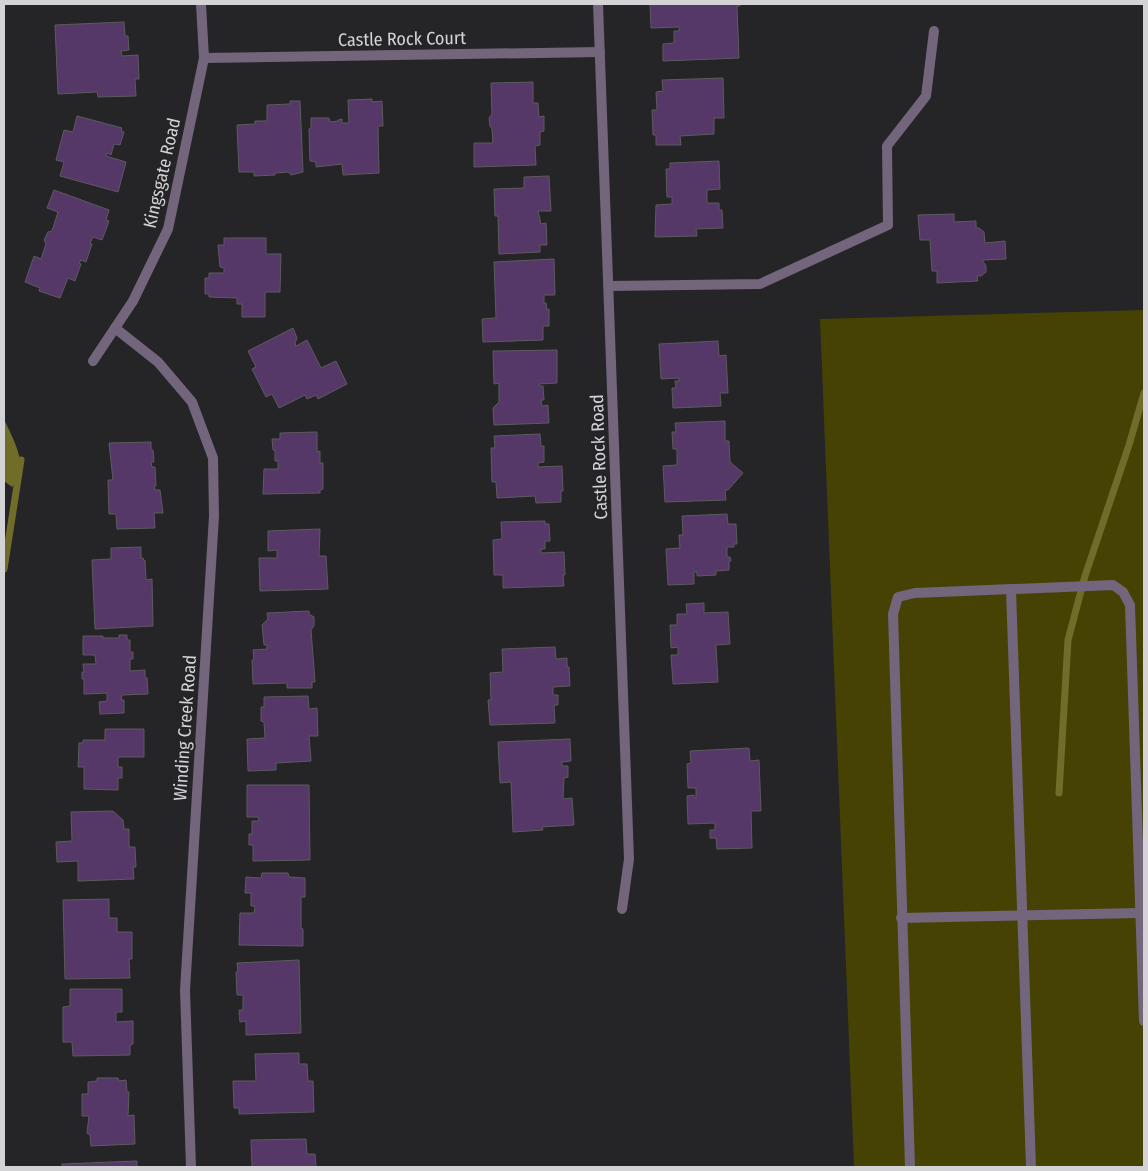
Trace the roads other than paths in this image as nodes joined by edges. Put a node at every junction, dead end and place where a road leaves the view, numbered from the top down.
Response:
1 (201, 4) edge
2 (598, 4) edge
3 (934, 31) dead end
4 (600, 52) junction
5 (204, 58) junction
6 (609, 286) junction
7 (116, 328) junction
8 (93, 361) dead end
9 (1011, 590) junction
10 (622, 909) dead end
11 (1140, 913) junction
12 (1023, 916) junction
13 (901, 918) junction
14 (1144, 1021) edge
15 (191, 1167) edge
16 (910, 1167) edge
17 (1031, 1167) edge

1 - 5 street, Kingsgate Road
2 - 4 street, Castle Rock Road
3 - 6 street
4 - 5 street, Castle Rock Court
4 - 6 street, Castle Rock Road
5 - 7 street, Kingsgate Road
6 - 10 street, Castle Rock Road
7 - 8 street, Kingsgate Road
7 - 15 street, Winding Creek Road
9 - 11 street
9 - 12 street
9 - 13 street
11 - 12 street
11 - 14 street
12 - 13 street
12 - 17 street
13 - 16 street

